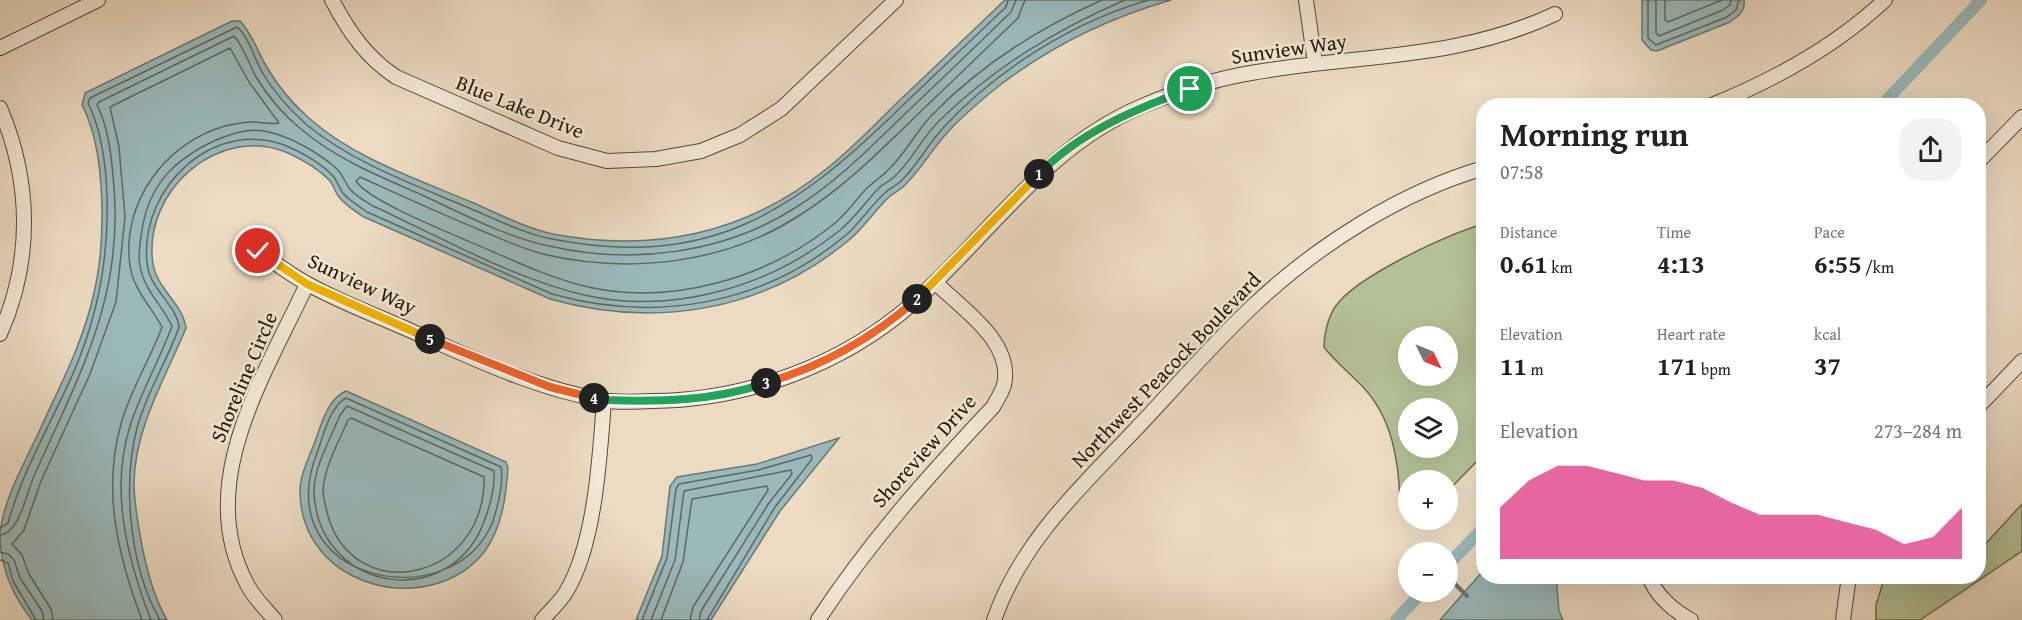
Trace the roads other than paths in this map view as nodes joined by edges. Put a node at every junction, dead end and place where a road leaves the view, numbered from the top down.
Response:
1 (98, 0) edge
2 (332, 0) edge
3 (896, 0) edge
4 (1306, 0) edge
5 (1885, 0) edge
6 (1555, 14) dead end
7 (0, 48) edge
8 (1315, 63) junction
9 (1726, 98) edge
10 (0, 108) edge
11 (2022, 117) edge
12 (1986, 154) edge
13 (1476, 171) edge
14 (258, 251) dead end
15 (936, 283) junction
16 (307, 284) junction
17 (0, 334) edge
18 (2022, 361) edge
19 (1986, 399) edge
20 (604, 400) junction
21 (1652, 584) edge
22 (1848, 584) edge
23 (275, 620) edge
24 (542, 620) edge
25 (818, 620) edge
26 (994, 620) edge
27 (1691, 620) edge
28 (1844, 620) edge

1 - 7 street
2 - 3 street, Blue Lake Drive
4 - 8 street
5 - 9 street
6 - 8 street, Sunview Way
8 - 15 street, Sunview Way
10 - 17 street
11 - 12 street
13 - 26 street, Northwest Peacock Boulevard
14 - 16 street, Sunview Way
15 - 20 street, Sunview Way
15 - 25 street, Shoreview Drive
16 - 20 street, Sunview Way
16 - 23 street, Shoreline Circle
18 - 19 street
20 - 24 street
21 - 27 street
22 - 28 street

